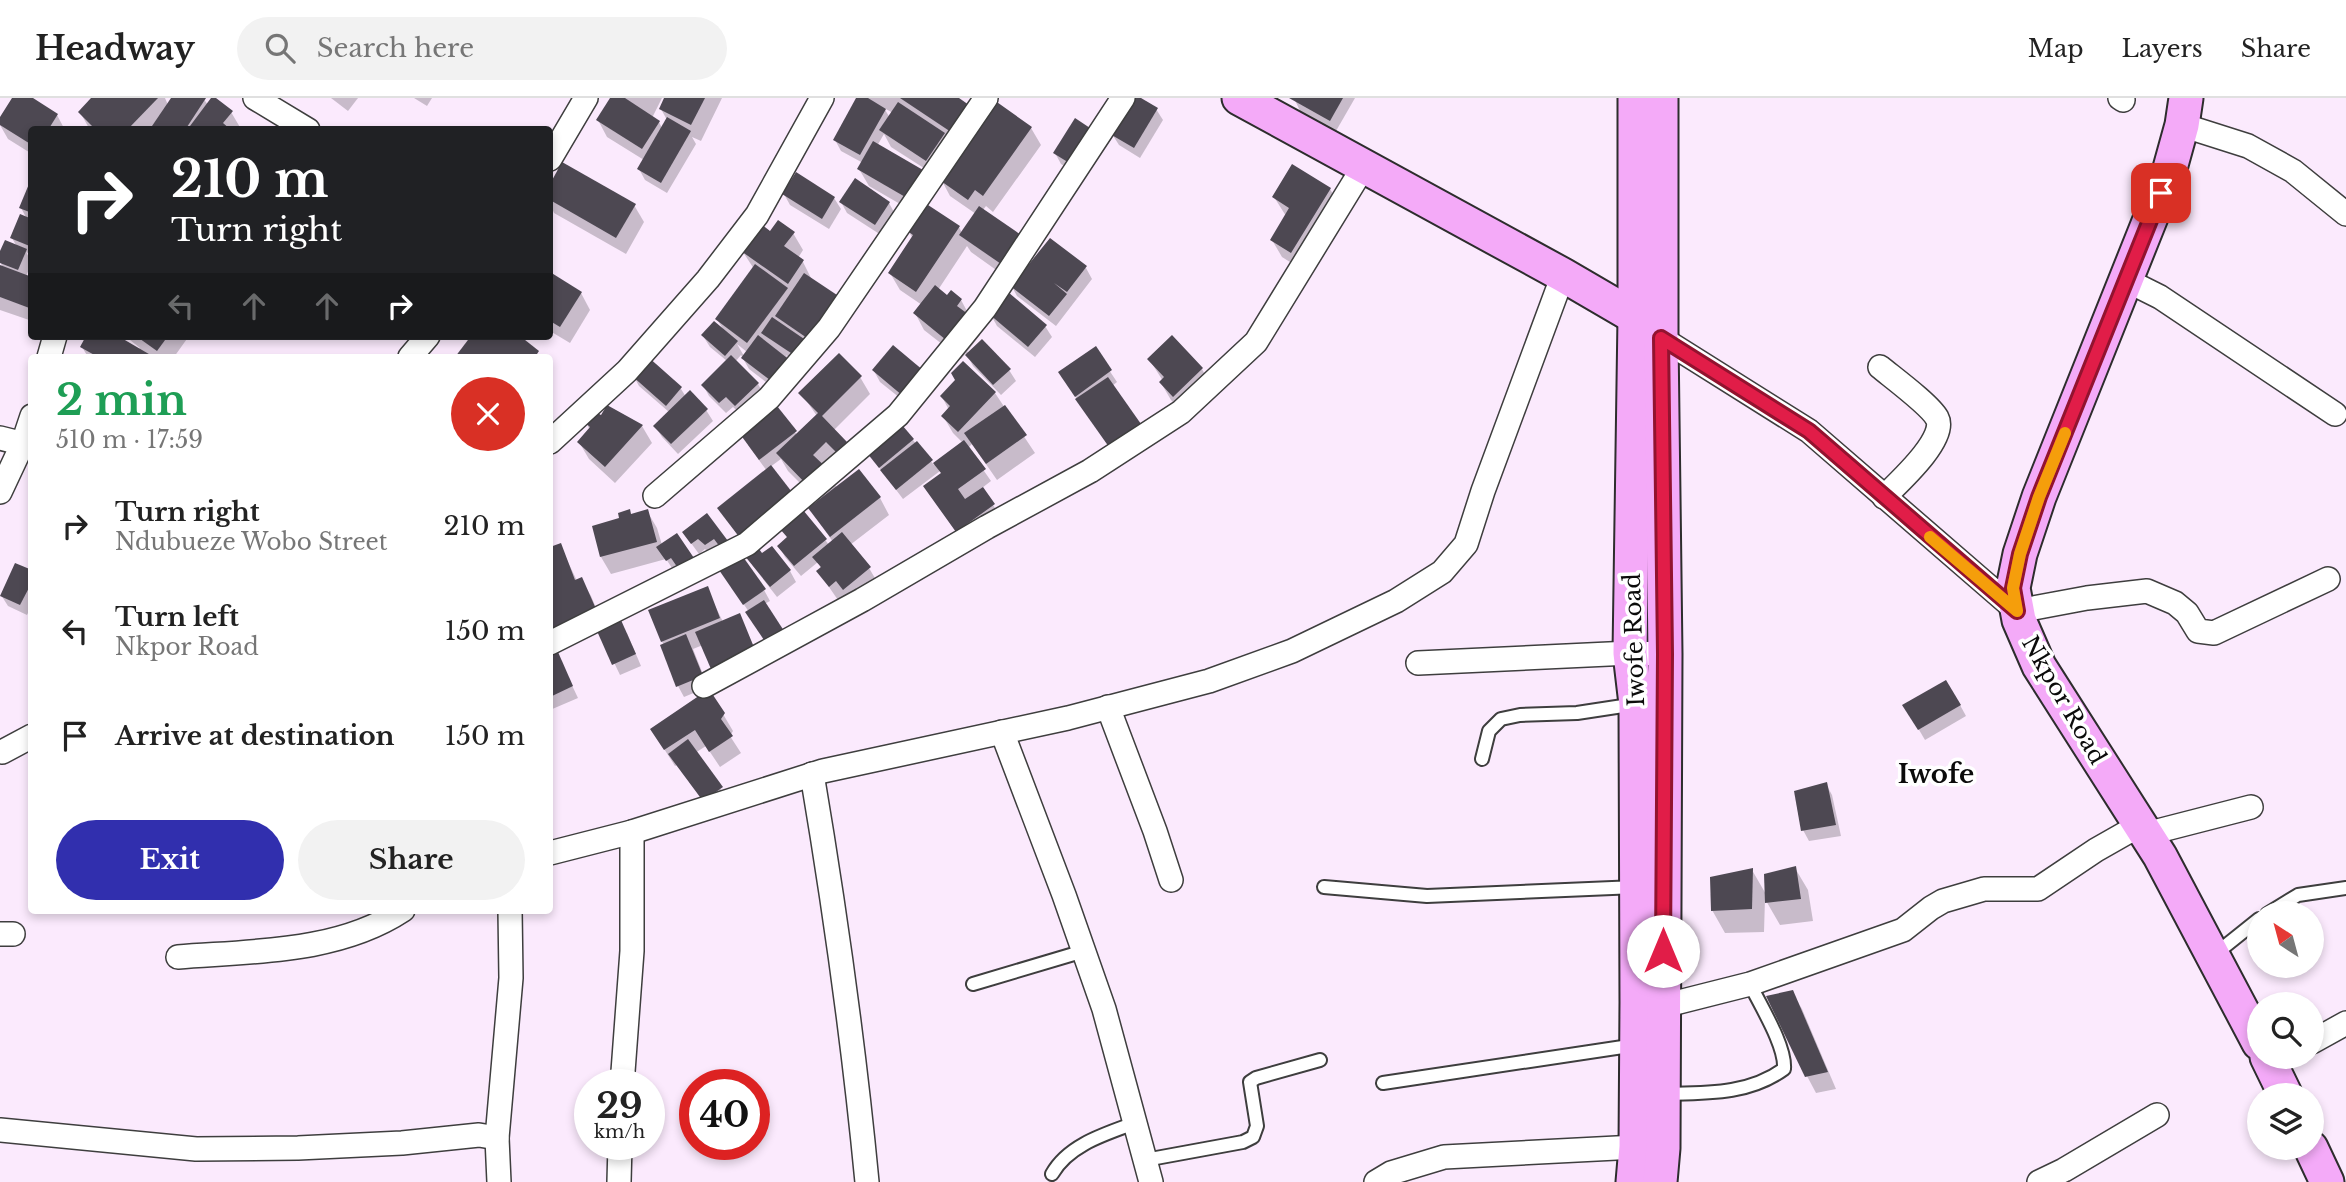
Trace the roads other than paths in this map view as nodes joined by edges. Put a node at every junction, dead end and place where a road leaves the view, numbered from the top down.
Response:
1 (255, 98) edge
2 (586, 98) edge
3 (822, 98) edge
4 (986, 98) edge
5 (1123, 98) edge
6 (1239, 98) edge
7 (1635, 98) edge
8 (1661, 98) edge
9 (2184, 111) edge
10 (301, 126) edge
11 (553, 154) edge
12 (1364, 166) junction
13 (2346, 214) edge
14 (1563, 275) junction
15 (2126, 280) junction
16 (1635, 317) junction
17 (1661, 338) junction
18 (425, 340) edge
19 (413, 354) edge
20 (1880, 367) dead end
21 (2335, 414) dead end
22 (0, 438) edge
23 (553, 439) edge
24 (27, 444) edge
25 (0, 492) edge
26 (655, 496) dead end
27 (1884, 497) junction
28 (2328, 579) dead end
29 (2017, 611) junction
30 (553, 641) edge
31 (1630, 653) junction
32 (1665, 654) junction
33 (1418, 663) dead end
34 (704, 686) dead end
35 (1636, 704) junction
36 (1108, 707) junction
37 (1002, 732) junction
38 (28, 738) edge
39 (2, 752) dead end
40 (1482, 760) dead end
41 (812, 774) junction
42 (2251, 807) dead end
43 (2143, 829) junction
44 (632, 832) junction
45 (553, 852) edge
46 (1171, 880) dead end
47 (1324, 887) dead end
48 (1637, 887) junction
49 (2346, 888) edge
50 (2288, 901) edge
51 (397, 914) edge
52 (510, 914) edge
53 (2247, 929) edge
54 (1084, 951) junction
55 (2214, 955) junction
56 (178, 957) dead end
57 (973, 984) dead end
58 (1749, 984) junction
59 (1663, 1006) junction
60 (2247, 1014) edge
61 (2346, 1023) edge
62 (2324, 1035) edge
63 (1636, 1045) junction
64 (1320, 1060) dead end
65 (623, 1069) edge
66 (1383, 1083) dead end
67 (1663, 1094) junction
68 (2157, 1115) dead end
69 (1135, 1123) junction
70 (0, 1130) edge
71 (497, 1138) junction
72 (1636, 1147) junction
73 (620, 1160) edge
74 (1145, 1160) junction
75 (2317, 1160) edge
76 (1052, 1174) dead end
77 (499, 1182) edge
78 (619, 1182) edge
79 (867, 1182) edge
80 (1151, 1182) edge
81 (1376, 1182) edge
82 (1633, 1182) edge
83 (1660, 1182) edge
84 (2039, 1182) edge
85 (2327, 1182) edge

1 - 10 street
2 - 11 street
3 - 23 street
4 - 26 street
5 - 30 street
6 - 12 street
7 - 16 street, Iwofe Road
8 - 17 street, Iwofe Road
9 - 13 street
9 - 15 street, Nkpor Road
12 - 14 street
12 - 34 street
14 - 16 street
14 - 36 street
15 - 21 street
15 - 29 street, Nkpor Road
16 - 31 street, Iwofe Road
17 - 27 street
17 - 32 street, Iwofe Road
18 - 19 street
20 - 27 street
22 - 24 street
24 - 25 street
27 - 29 street
28 - 29 street
29 - 43 street, Nkpor Road
31 - 32 street
31 - 33 street
31 - 35 street, Iwofe Road
32 - 59 street, Iwofe Road
35 - 40 lane
35 - 48 street, Iwofe Road
36 - 37 street
36 - 46 street
37 - 41 street
37 - 54 street
38 - 39 street
41 - 44 street
41 - 79 street
42 - 43 street
43 - 55 street, Nkpor Road
43 - 58 street
44 - 45 street
44 - 65 street
47 - 48 lane
48 - 63 street, Iwofe Road
49 - 50 lane
51 - 56 street
52 - 71 street
53 - 55 lane
54 - 57 lane
54 - 69 street
55 - 60 street, Nkpor Road
58 - 59 street
58 - 67 lane
59 - 67 street, Iwofe Road
61 - 62 street
63 - 66 lane
63 - 72 street, Iwofe Road
64 - 74 lane
67 - 83 street, Iwofe Road
68 - 84 street
69 - 74 street
69 - 76 lane
70 - 71 street
71 - 77 street
72 - 81 street
72 - 82 street, Iwofe Road
73 - 78 street
74 - 80 street
75 - 85 street

